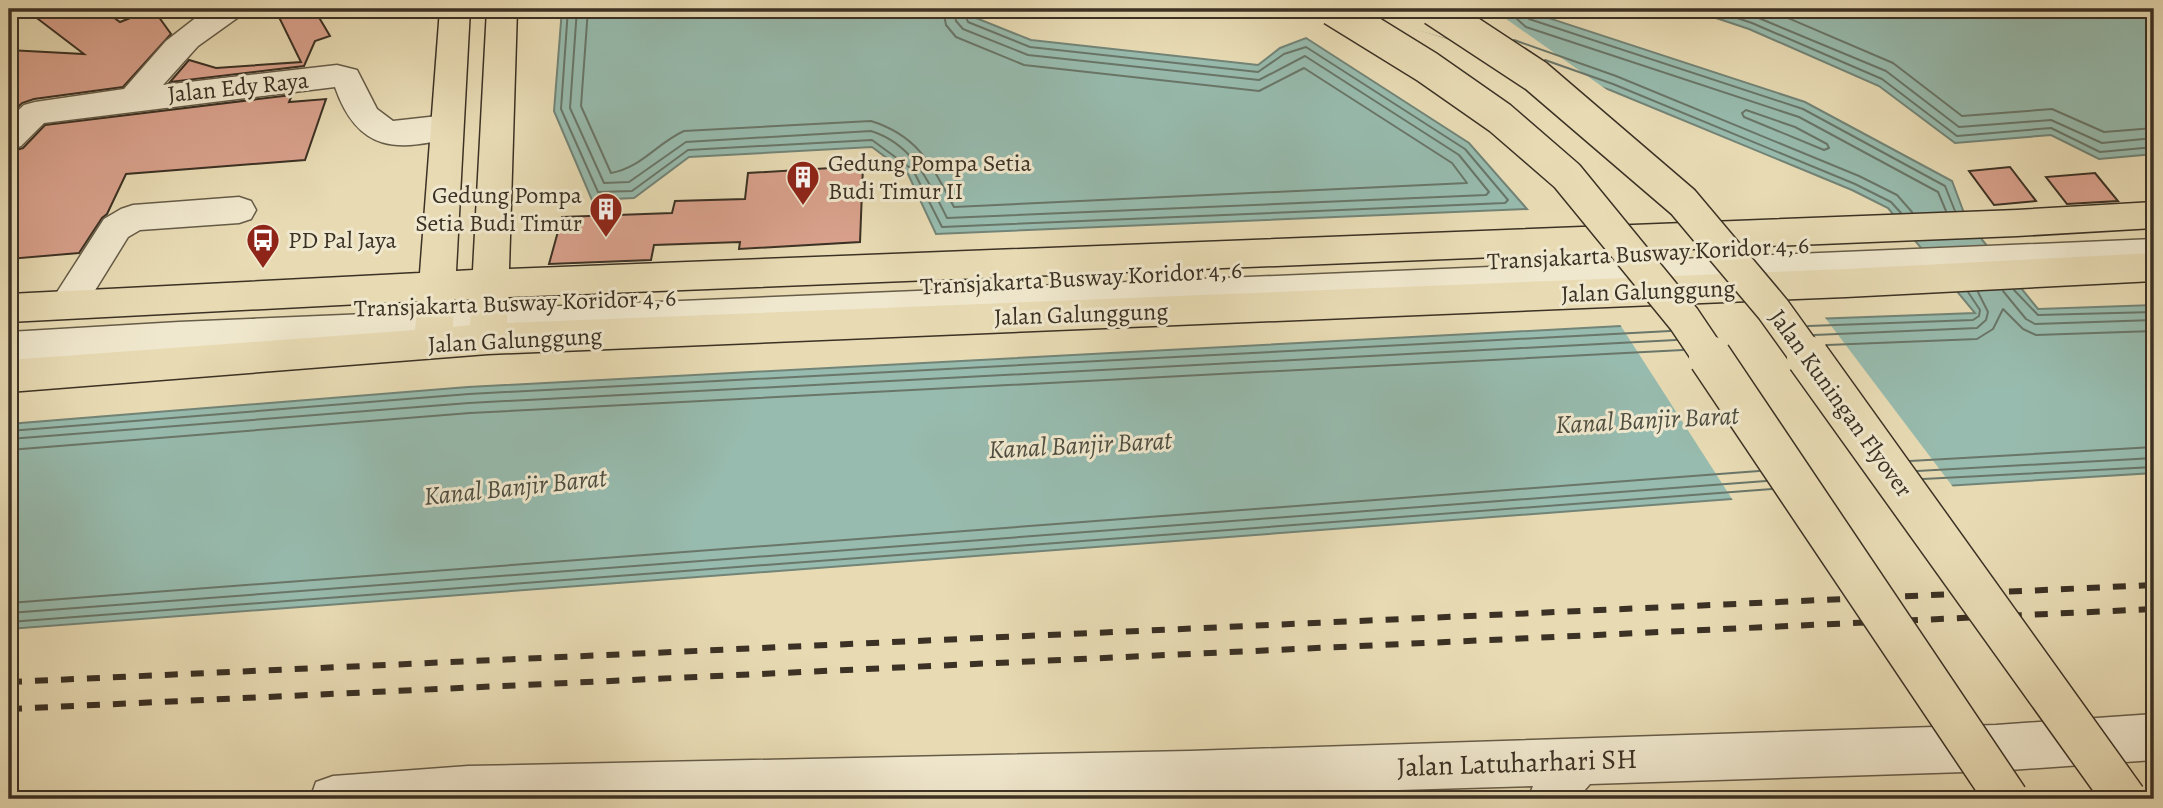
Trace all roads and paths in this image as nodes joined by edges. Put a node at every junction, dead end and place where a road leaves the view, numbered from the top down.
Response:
1 (229, 9) edge
2 (455, 9) edge
3 (502, 9) edge
4 (1333, 9) edge
5 (1434, 9) edge
6 (191, 18) edge
7 (134, 99) junction
8 (22, 112) edge
9 (447, 127) junction
10 (9, 138) edge
11 (239, 210) dead end
12 (2154, 215) edge
13 (2154, 232) edge
14 (2033, 247) junction
15 (2154, 252) edge
16 (1833, 256) junction
17 (2154, 267) edge
18 (68, 303) junction
19 (9, 308) edge
20 (462, 316) junction
21 (9, 327) edge
22 (9, 347) edge
23 (9, 376) edge
24 (2152, 738) edge
25 (1579, 762) junction
26 (1190, 774) junction
27 (466, 794) edge
28 (333, 799) edge
29 (1254, 799) edge
30 (1550, 799) edge
31 (2007, 799) edge
32 (2125, 799) edge

1 - 6 street
2 - 9 main road
3 - 20 main road
4 - 31 main road, bridge
5 - 32 main road, Jalan Kuningan Flyover, bridge
6 - 7 street
7 - 8 street, Jalan Edy Raya
7 - 9 street, Jalan Edy Raya
8 - 10 street, Jalan Edy Raya
9 - 20 main road
11 - 18 street
12 - 14 main road, Jalan Galunggung
13 - 14 street
14 - 15 street
14 - 16 main road, Jalan Galunggung
14 - 16 main road, Jalan Galunggung
14 - 17 main road, Jalan Galunggung
16 - 20 main road, Jalan Galunggung
16 - 20 main road, Jalan Galunggung
18 - 19 main road, Jalan Galunggung
18 - 20 main road, Jalan Galunggung
20 - 21 street, Transjakarta Busway Koridor 4, 6
20 - 22 street
20 - 23 main road, Jalan Galunggung
24 - 25 street, Jalan Latuharhari SH
25 - 26 street, Jalan Latuharhari SH
25 - 30 street
26 - 27 street, Jalan Latuharhari SH
26 - 29 street
27 - 28 street, Jalan Latuharhari SH

